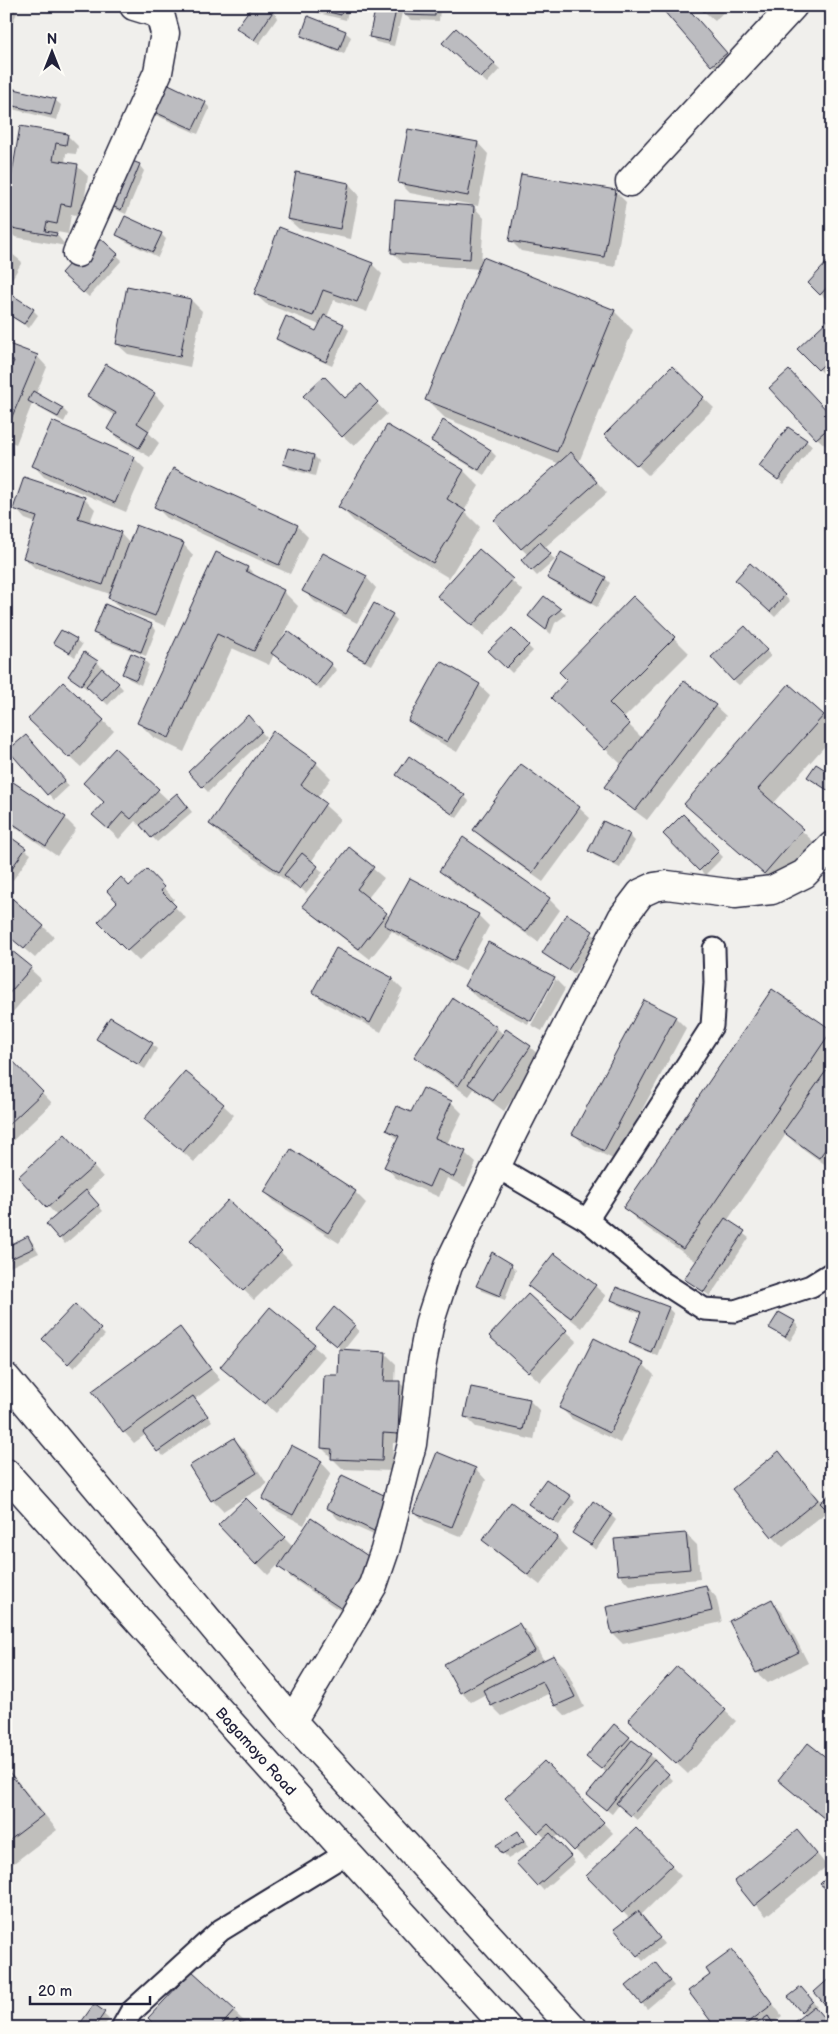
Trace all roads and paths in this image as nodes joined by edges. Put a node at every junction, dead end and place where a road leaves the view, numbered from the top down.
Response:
1 (134, 6) edge
2 (793, 6) edge
3 (630, 182) dead end
4 (76, 253) dead end
5 (832, 846) edge
6 (714, 949) dead end
7 (497, 1167) junction
8 (587, 1220) junction
9 (832, 1273) edge
10 (6, 1378) edge
11 (6, 1473) edge
12 (292, 1721) junction
13 (347, 1852) junction
14 (122, 2028) edge
15 (507, 2028) edge
16 (574, 2028) edge

1 - 4 main road
2 - 3 main road
5 - 7 main road
6 - 8 lane
7 - 8 lane
7 - 12 main road
8 - 9 lane
10 - 12 main road
11 - 13 main road, Bagamoyo Road
12 - 16 main road
13 - 14 lane
13 - 15 main road, Bagamoyo Road

